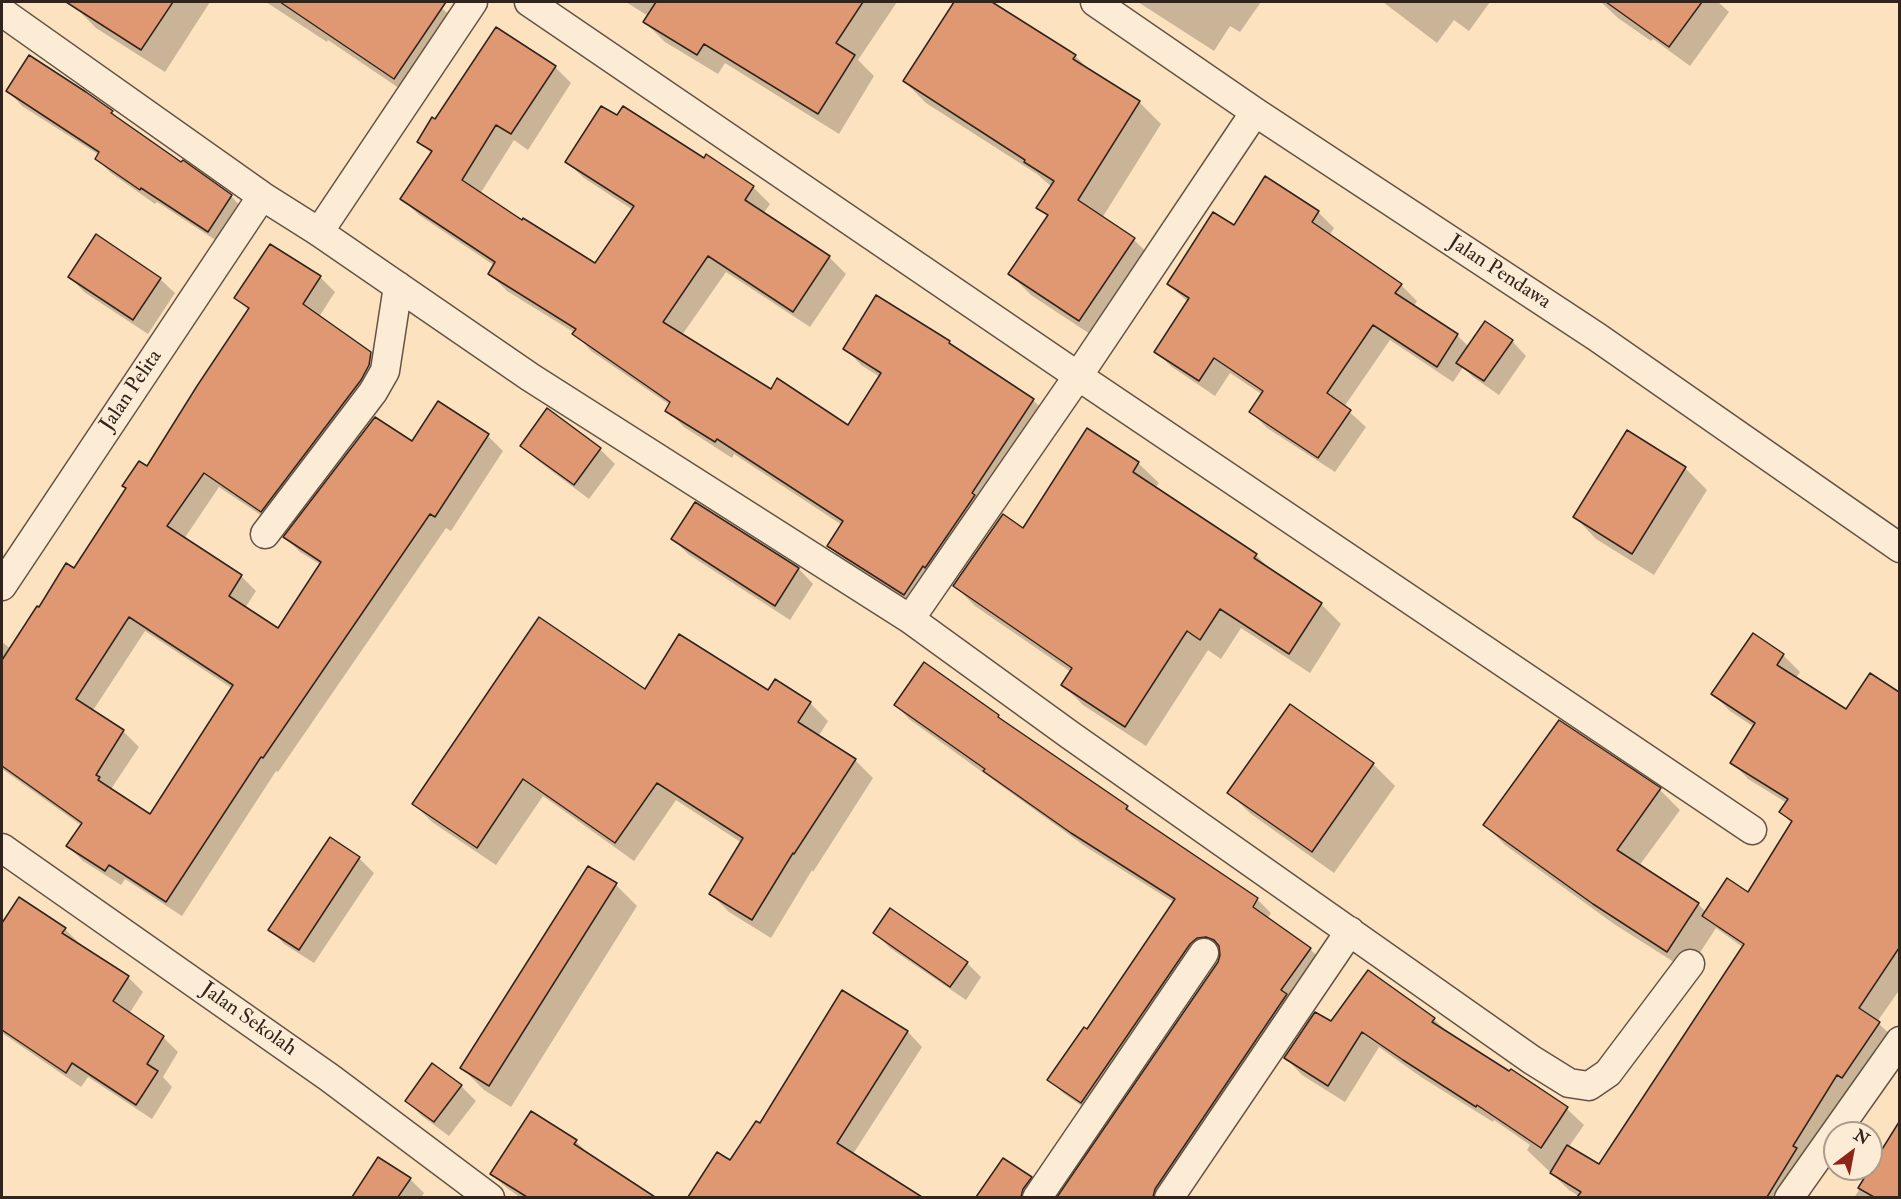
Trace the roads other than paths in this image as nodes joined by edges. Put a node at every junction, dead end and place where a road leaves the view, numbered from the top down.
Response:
1 (473, 2) edge
2 (529, 2) edge
3 (1095, 2) edge
4 (2, 12) edge
5 (1255, 112) junction
6 (262, 196) junction
7 (319, 232) junction
8 (398, 286) junction
9 (1078, 376) junction
10 (265, 534) dead end
11 (1899, 548) edge
12 (2, 586) edge
13 (909, 619) junction
14 (1752, 830) dead end
15 (2, 848) edge
16 (1350, 931) junction
17 (1204, 953) dead end
18 (1690, 964) dead end
19 (1899, 1041) edge
20 (480, 1195) edge
21 (1037, 1197) edge
22 (1169, 1197) edge
23 (1789, 1197) edge

1 - 7 street
2 - 9 street
3 - 5 street, Jalan Pendawa
4 - 6 street
5 - 9 street
5 - 11 street, Jalan Pendawa
6 - 7 street
6 - 12 street, Jalan Pelita
7 - 8 street
8 - 10 street
8 - 13 street
9 - 13 street
9 - 14 street
13 - 16 street
15 - 20 street, Jalan Sekolah
16 - 18 street
16 - 22 street
17 - 21 street
19 - 23 street

